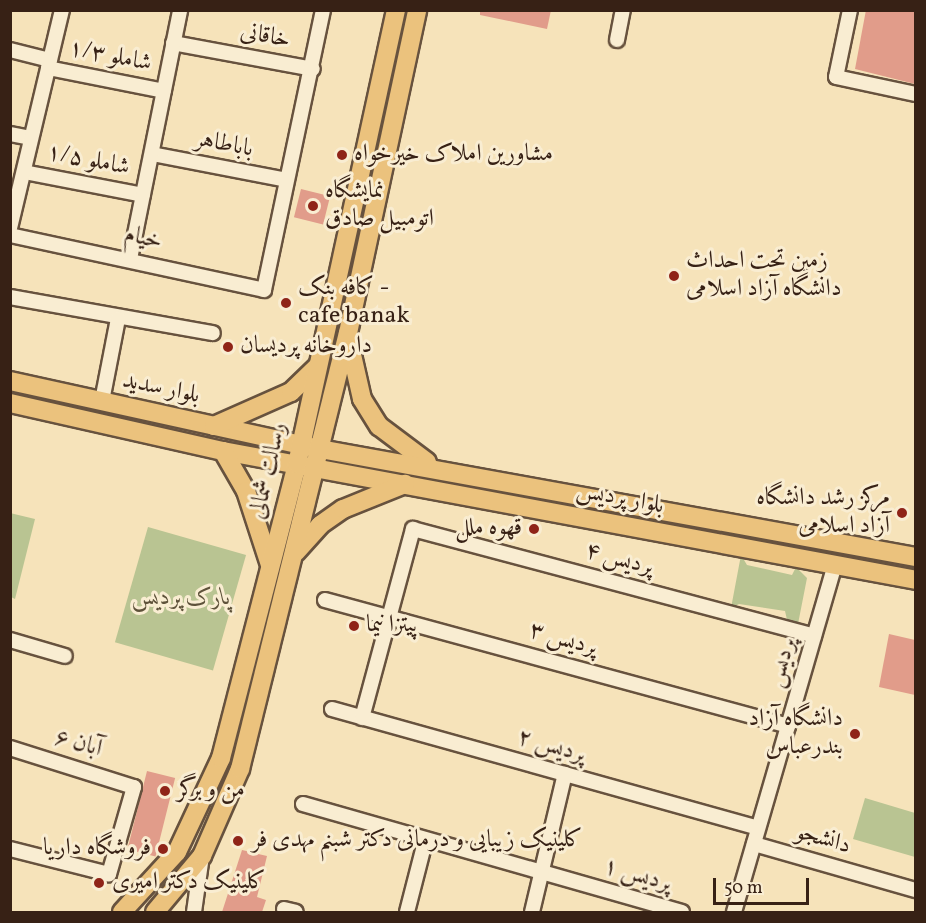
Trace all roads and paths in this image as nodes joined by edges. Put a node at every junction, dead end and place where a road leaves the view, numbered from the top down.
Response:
1 (62, 10) edge
2 (180, 10) edge
3 (323, 10) edge
4 (396, 10) edge
5 (417, 10) edge
6 (623, 10) edge
7 (850, 10) edge
8 (617, 40) dead end
9 (174, 43) junction
10 (10, 50) edge
11 (49, 64) junction
12 (313, 69) junction
13 (164, 91) junction
14 (915, 94) edge
15 (10, 134) edge
16 (30, 138) junction
17 (152, 154) junction
18 (24, 172) junction
19 (287, 180) junction
20 (143, 195) junction
21 (10, 228) edge
22 (10, 235) edge
23 (130, 259) junction
24 (10, 297) edge
25 (118, 319) junction
26 (213, 333) dead end
27 (348, 333) junction
28 (318, 366) junction
29 (10, 381) edge
30 (310, 401) junction
31 (102, 402) junction
32 (10, 403) edge
33 (331, 406) junction
34 (214, 426) junction
35 (253, 434) junction
36 (301, 445) junction
37 (320, 449) junction
38 (223, 451) junction
39 (248, 455) junction
40 (306, 465) junction
41 (439, 468) junction
42 (468, 474) junction
43 (405, 484) junction
44 (462, 495) junction
45 (283, 517) junction
46 (301, 523) junction
47 (293, 556) junction
48 (915, 557) edge
49 (835, 564) junction
50 (271, 567) junction
51 (915, 580) edge
52 (325, 600) dead end
53 (390, 614) junction
54 (814, 636) junction
55 (10, 640) edge
56 (65, 656) dead end
57 (332, 710) dead end
58 (363, 718) junction
59 (788, 726) junction
60 (10, 748) edge
61 (565, 774) junction
62 (303, 804) dead end
63 (758, 828) junction
64 (425, 843) junction
65 (754, 844) junction
66 (10, 849) edge
67 (202, 856) junction
68 (542, 872) junction
69 (915, 890) edge
70 (122, 912) edge
71 (155, 912) edge
72 (194, 912) edge
73 (407, 912) edge
74 (532, 912) edge
75 (682, 912) edge
76 (734, 912) edge

1 - 11 street
2 - 9 street
3 - 12 street
4 - 28 main road, رسالت شمالی
5 - 27 main road, رسالت شمالی
6 - 8 street
7 - 14 street
9 - 12 street, خاقانی
9 - 13 street
10 - 11 street, شاملو ۱/۳
11 - 13 street, شاملو ۱/۳
11 - 16 street
12 - 19 street
13 - 17 street
15 - 16 street
16 - 18 street
17 - 19 street, باباطاهر
17 - 20 street
18 - 20 street, شاملو ۱/۵
18 - 21 street
19 - 23 street, خیام
20 - 23 street
22 - 23 street, خیام
24 - 25 street
25 - 26 street
25 - 31 street
27 - 33 main road, رسالت شمالی
27 - 41 main road
28 - 30 main road, رسالت شمالی
28 - 34 main road
29 - 31 main road, بلوار سدید
30 - 33 main road
30 - 36 main road, رسالت شمالی
31 - 34 main road, بلوار سدید
32 - 38 main road, بلوار سدید
33 - 37 main road, رسالت شمالی
34 - 35 main road, بلوار سدید
35 - 36 main road, بلوار سدید
35 - 39 main road
36 - 37 main road, بلوار سدید
36 - 40 main road, رسالت شمالی
37 - 40 main road, رسالت شمالی
37 - 41 main road, بلوار پردیس
38 - 39 main road, بلوار سدید
38 - 50 main road
39 - 40 main road, بلوار سدید
40 - 43 main road, بلوار پردیس
40 - 45 main road, رسالت شمالی
40 - 46 main road, رسالت شمالی
41 - 42 main road, بلوار پردیس
42 - 44 main road
42 - 48 main road, بلوار پردیس
43 - 44 main road, بلوار پردیس
43 - 47 main road
44 - 49 main road, بلوار پردیس
45 - 46 main road
45 - 50 main road, رسالت شمالی
46 - 47 main road, رسالت شمالی
47 - 67 main road, رسالت شمالی
49 - 51 main road, بلوار پردیس
49 - 54 street, پردیس
50 - 70 main road, رسالت شمالی
52 - 53 street, پردیس ۳
53 - 54 street, پردیس ۴
53 - 58 street
53 - 59 street, پردیس ۳
54 - 59 street, پردیس
55 - 56 street
57 - 58 street, پردیس ۲
58 - 61 street, پردیس ۲
59 - 63 street, پردیس
60 - 66 street, آبان ۶
61 - 63 street, پردیس ۲
61 - 68 street
62 - 64 street, پردیس ۱
63 - 65 street, پردیس
64 - 68 street, پردیس ۱
64 - 73 street
65 - 69 street, دانشجو
65 - 76 street, پردیس
67 - 71 main road, رسالت شمالی
67 - 72 street
68 - 74 street
68 - 75 street, پردیس ۱

